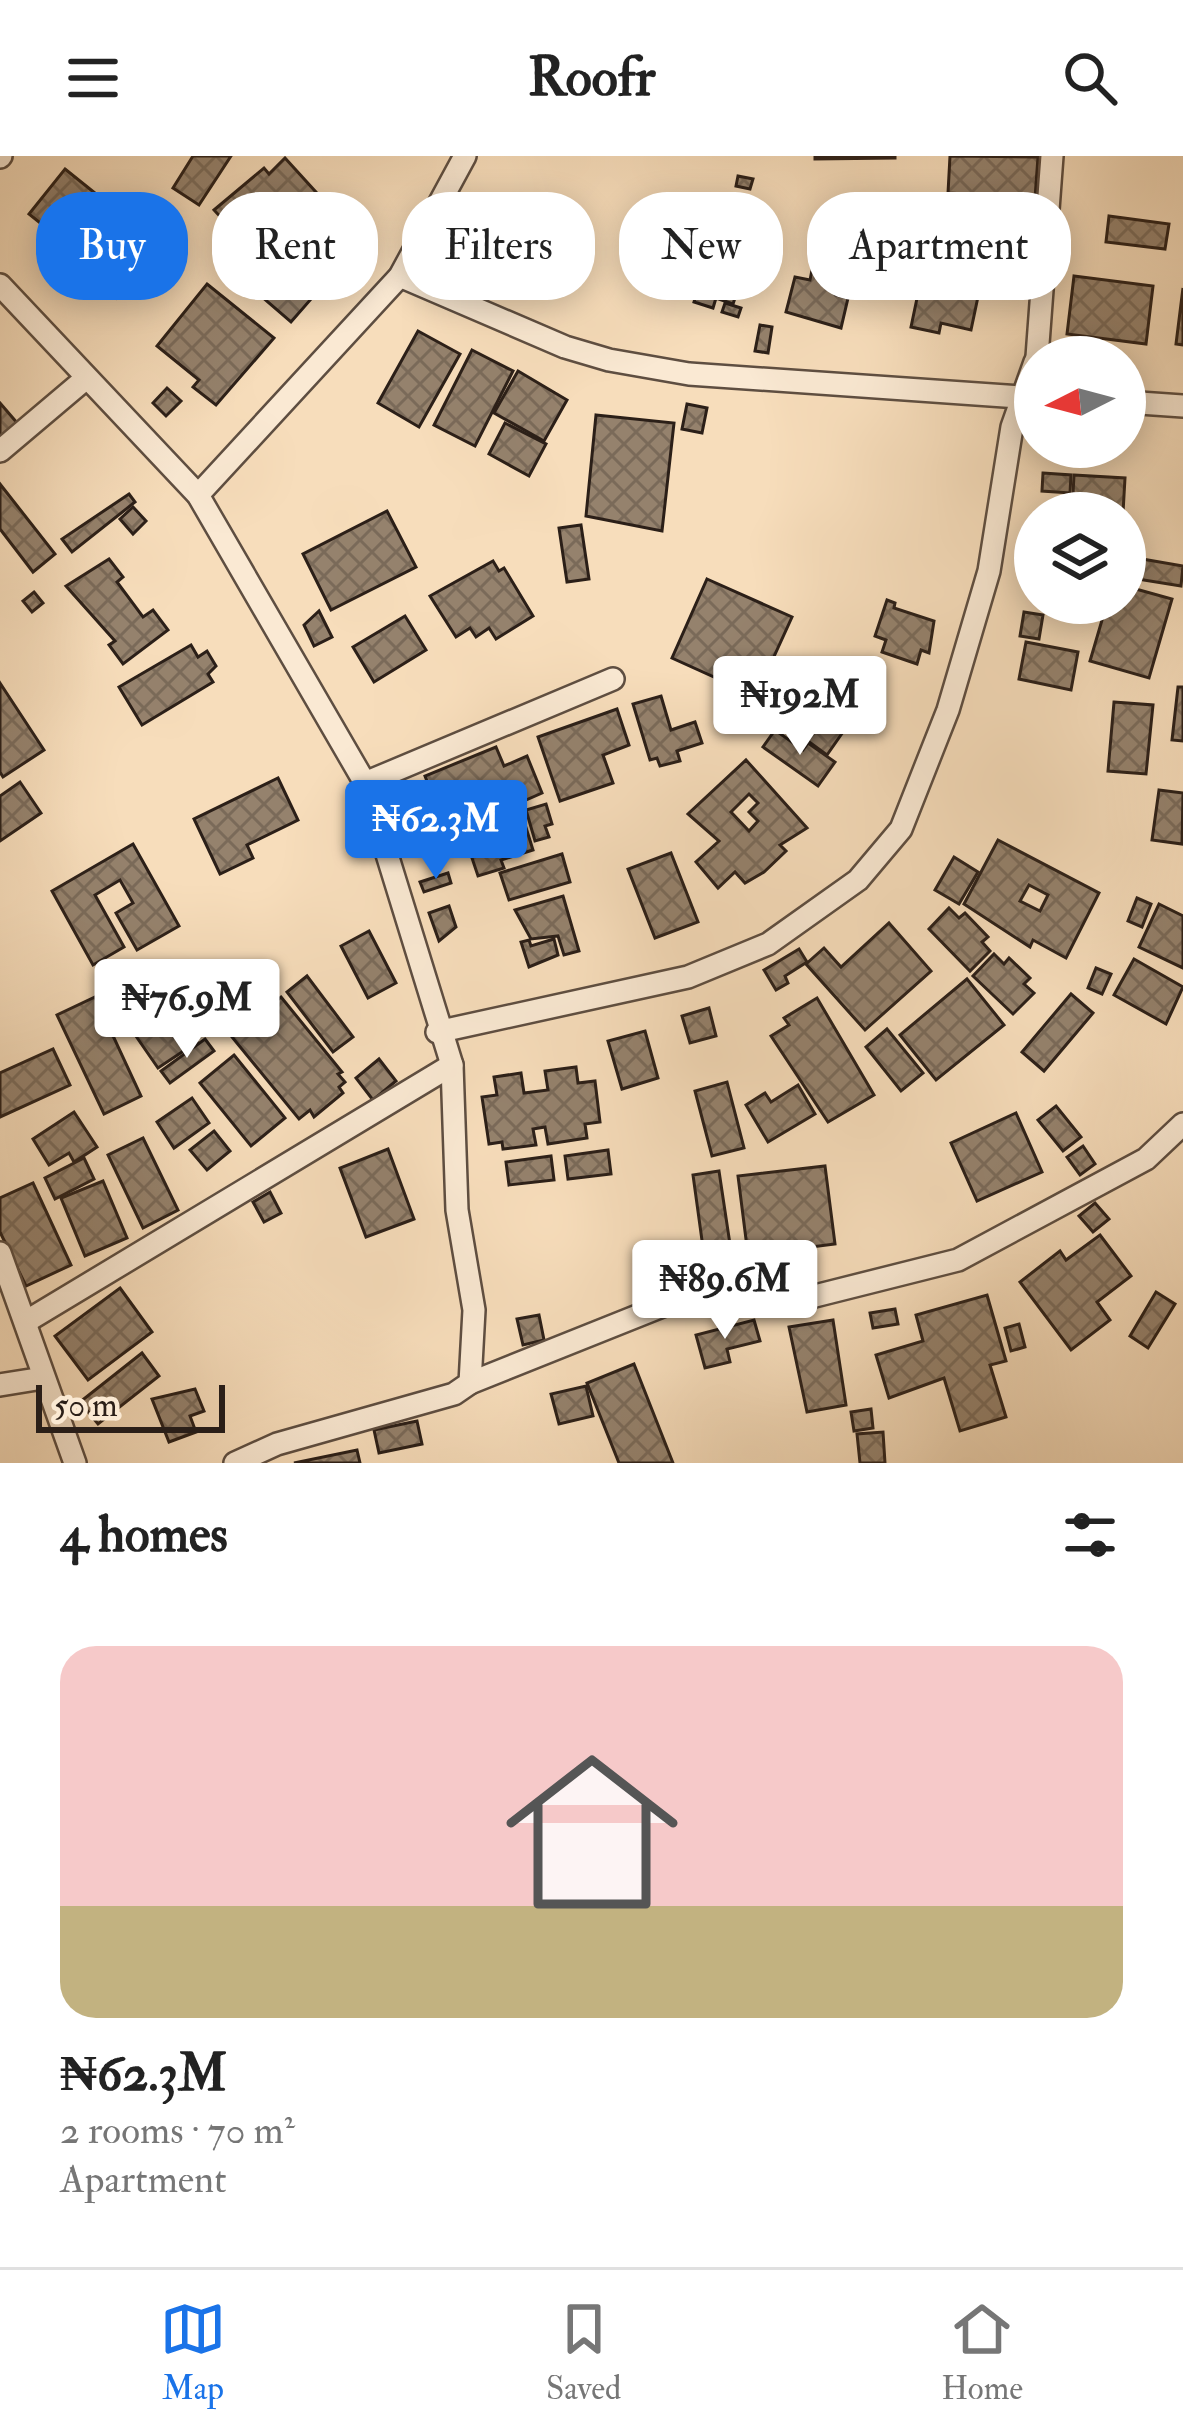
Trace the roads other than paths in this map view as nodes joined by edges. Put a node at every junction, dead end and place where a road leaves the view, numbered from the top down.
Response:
1 (465, 156) edge
2 (1052, 156) edge
3 (400, 276) junction
4 (0, 285) edge
5 (1038, 336) edge
6 (84, 380) junction
7 (1014, 397) edge
8 (1146, 404) edge
9 (1183, 406) edge
10 (1014, 424) edge
11 (0, 451) edge
12 (198, 495) junction
13 (613, 679) dead end
14 (364, 783) junction
15 (437, 1031) junction
16 (452, 1065) junction
17 (1183, 1124) edge
18 (0, 1253) edge
19 (27, 1321) junction
20 (43, 1378) junction
21 (470, 1383) junction
22 (0, 1385) edge
23 (75, 1463) edge
24 (235, 1463) edge

1 - 3 street
2 - 5 street
3 - 7 street
3 - 12 street
4 - 6 street
6 - 11 street
6 - 12 street
8 - 9 street
10 - 15 street
12 - 14 street
13 - 14 street
14 - 15 street
15 - 16 street
16 - 19 street
16 - 21 street
17 - 21 street
18 - 19 street
19 - 20 street
20 - 22 street
20 - 23 street
21 - 24 street

